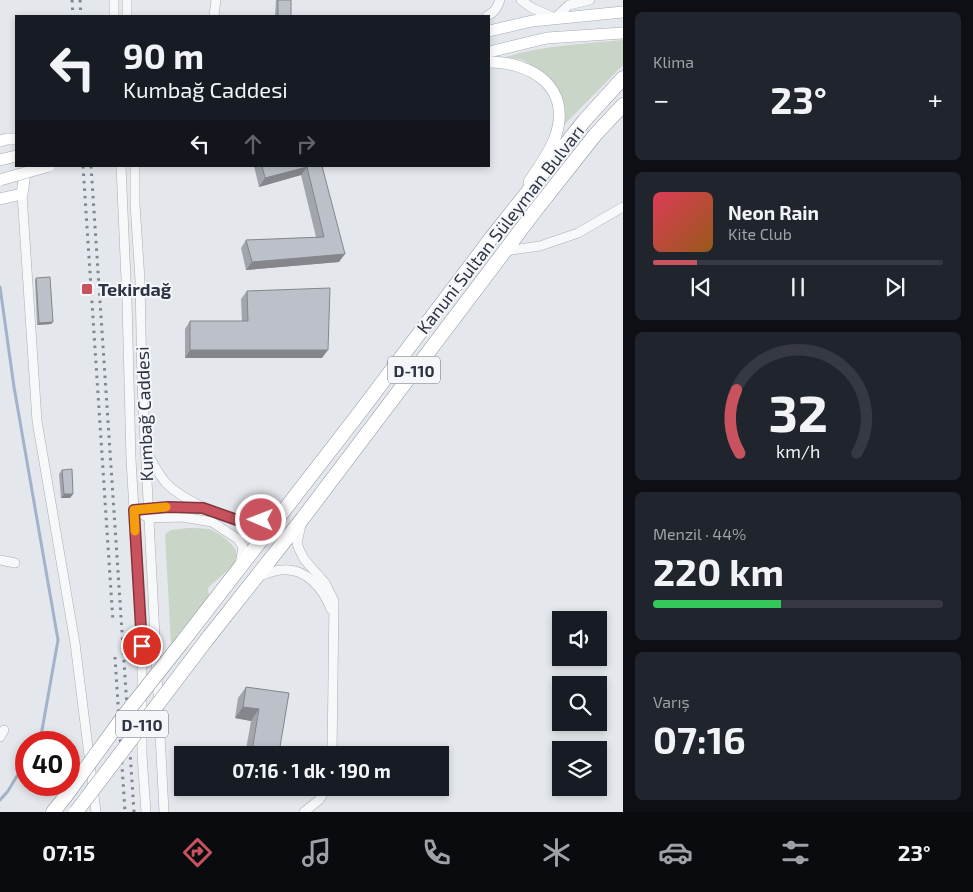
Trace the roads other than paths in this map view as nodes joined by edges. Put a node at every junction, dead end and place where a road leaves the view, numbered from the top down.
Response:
1 (114, 0) edge
2 (127, 0) edge
3 (216, 0) edge
4 (500, 0) edge
5 (521, 0) edge
6 (590, 0) edge
7 (623, 12) edge
8 (114, 15) edge
9 (127, 15) edge
10 (214, 15) edge
11 (488, 15) edge
12 (555, 18) junction
13 (490, 31) edge
14 (623, 33) edge
15 (490, 52) edge
16 (490, 62) edge
17 (623, 78) edge
18 (623, 105) edge
19 (15, 139) edge
20 (0, 141) edge
21 (15, 156) edge
22 (0, 160) edge
23 (26, 167) edge
24 (46, 167) edge
25 (121, 167) edge
26 (135, 167) edge
27 (0, 180) edge
28 (22, 194) junction
29 (0, 199) edge
30 (623, 207) edge
31 (492, 237) junction
32 (505, 251) junction
33 (145, 450) junction
34 (295, 498) junction
35 (148, 508) junction
36 (203, 508) junction
37 (134, 510) junction
38 (149, 518) junction
39 (303, 518) junction
40 (0, 560) edge
41 (15, 563) dead end
42 (237, 573) junction
43 (256, 577) junction
44 (334, 616) junction
45 (332, 746) edge
46 (322, 796) edge
47 (53, 812) edge
48 (76, 812) edge
49 (96, 812) edge
50 (146, 812) edge
51 (164, 812) edge
52 (304, 812) edge

1 - 8 street
2 - 9 street
3 - 10 street
4 - 11 street
5 - 12 street
6 - 12 street
7 - 12 main road
12 - 13 main road
14 - 15 main road
16 - 31 main road
17 - 31 highway, Kanuni Sultan Süleyman Bulvarı / D-110
18 - 32 highway, Kanuni Sultan Süleyman Bulvarı / D-110
19 - 20 main road
21 - 22 main road
23 - 28 main road
24 - 27 main road, bridge
25 - 37 street, Kumbağ Caddesi
26 - 33 street, Kumbağ Caddesi
28 - 29 main road
28 - 49 street
30 - 32 street
31 - 34 highway, Kanuni Sultan Süleyman Bulvarı / D-110
32 - 39 highway, Kanuni Sultan Süleyman Bulvarı / D-110
33 - 35 street, Kumbağ Caddesi
33 - 36 street
34 - 36 street
34 - 42 highway, Kanuni Sultan Süleyman Bulvarı / D-110
35 - 36 street
35 - 37 street
35 - 38 street, Kumbağ Caddesi
37 - 38 street
37 - 50 street, Kumbağ Caddesi
38 - 42 street
38 - 51 street, Kumbağ Caddesi
39 - 43 highway, Kanuni Sultan Süleyman Bulvarı / D-110
39 - 44 street
40 - 41 street
42 - 47 highway, Kanuni Sultan Süleyman Bulvarı / D-110, bridge
43 - 44 street
43 - 48 highway, Kanuni Sultan Süleyman Bulvarı / D-110, bridge
44 - 45 street
46 - 52 street

